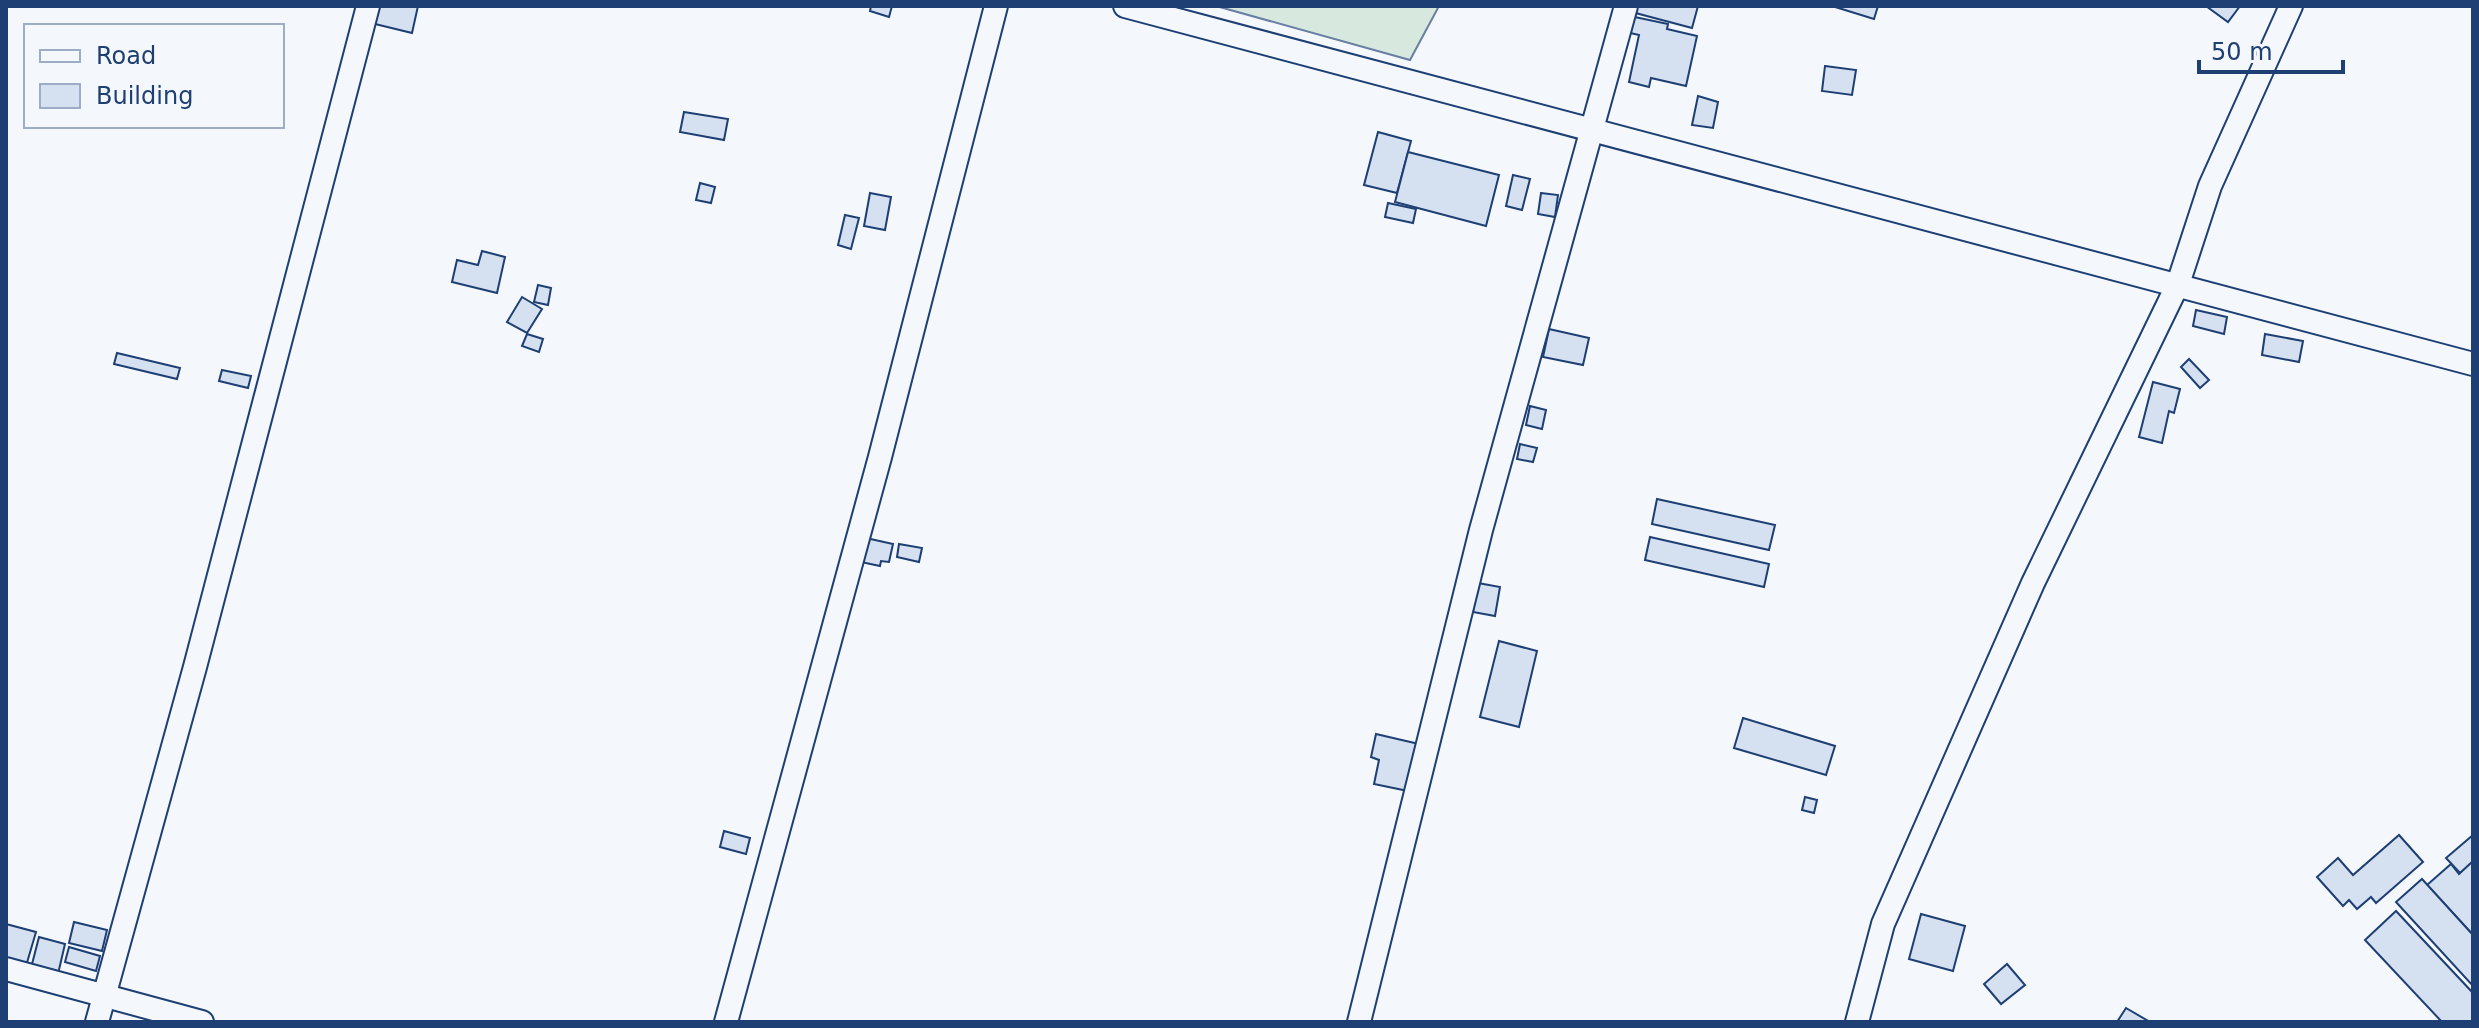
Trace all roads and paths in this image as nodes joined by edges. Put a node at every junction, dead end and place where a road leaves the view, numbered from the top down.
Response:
1 (368, 6) edge
2 (996, 6) edge
3 (1125, 6) edge
4 (1626, 6) edge
5 (2291, 6) edge
6 (1591, 132) junction
7 (2178, 284) junction
8 (2473, 364) edge
9 (6, 969) edge
10 (103, 996) junction
11 (97, 1022) edge
12 (202, 1022) edge
13 (726, 1022) edge
14 (1359, 1022) edge
15 (1857, 1022) edge

1 - 10 street
2 - 13 street
3 - 6 street
4 - 6 street
5 - 7 street
6 - 7 street
6 - 14 street
7 - 8 street
7 - 15 street
9 - 10 street
10 - 11 street
10 - 12 street

